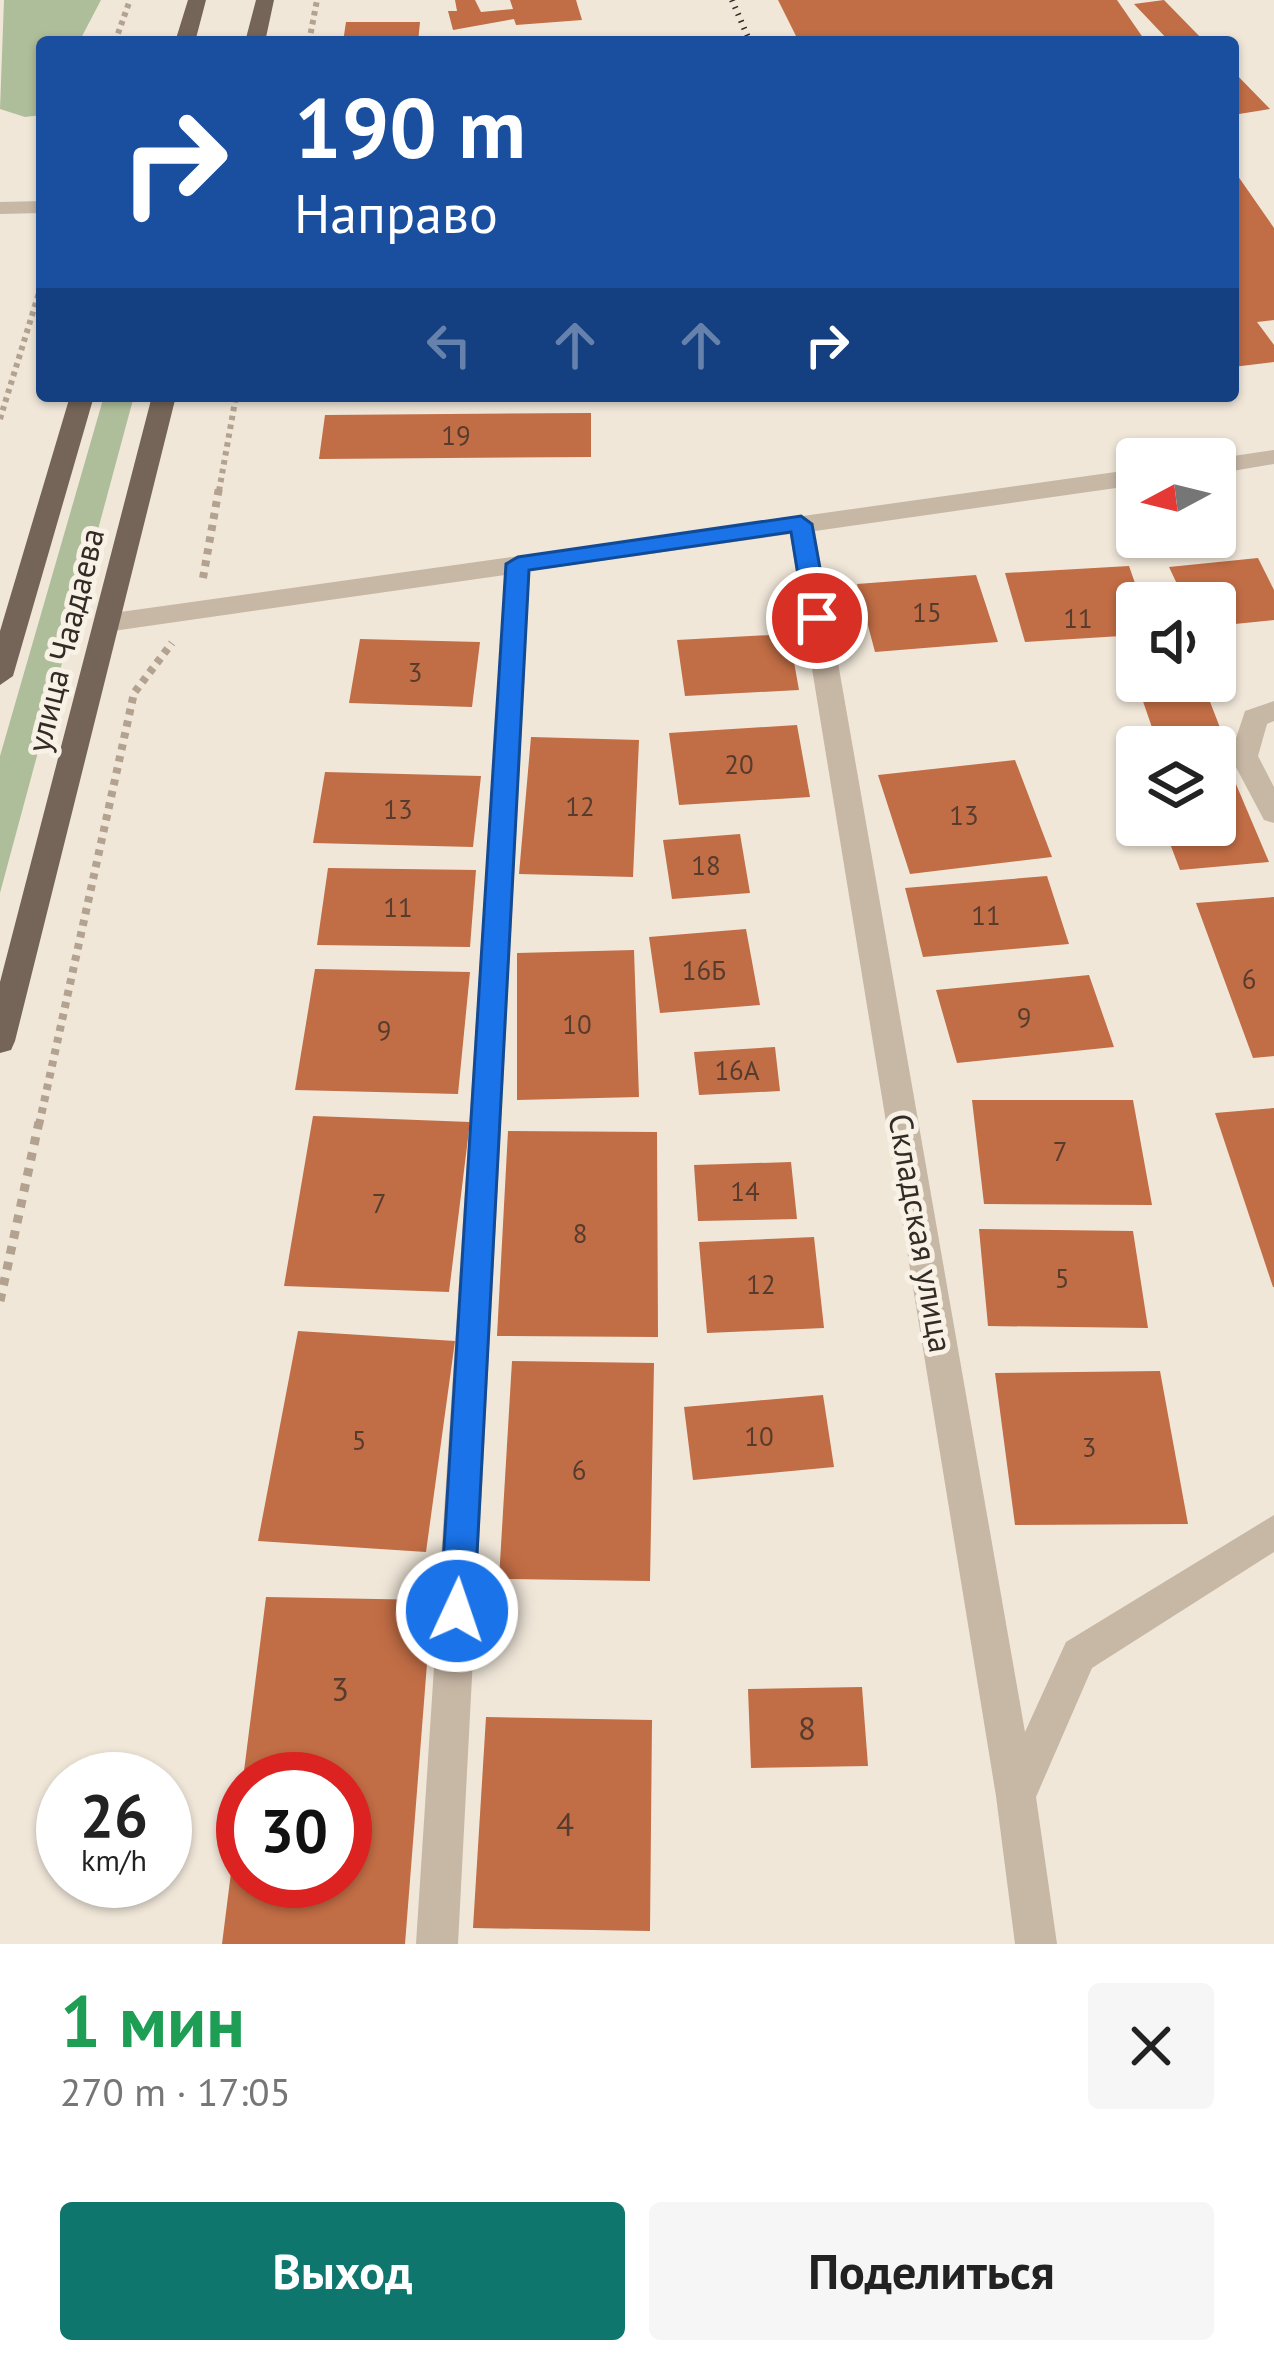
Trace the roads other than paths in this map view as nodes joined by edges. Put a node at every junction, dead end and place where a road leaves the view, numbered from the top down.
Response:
1 (197, 0) edge
2 (266, 0) edge
3 (187, 36) edge
4 (257, 36) edge
5 (36, 207) edge
6 (0, 208) edge
7 (80, 402) edge
8 (162, 402) edge
9 (1273, 458) edge
10 (1236, 463) edge
11 (1116, 479) edge
12 (801, 524) junction
13 (518, 564) junction
14 (106, 623) junction
15 (0, 676) edge
16 (1274, 710) edge
17 (1274, 813) edge
18 (0, 1041) edge
19 (1274, 1532) edge
20 (1016, 1796) junction
21 (437, 1944) edge
22 (1036, 1944) edge

1 - 3 main road
2 - 4 main road
5 - 6 street
7 - 15 main road, улица Чаадаева
8 - 14 main road, улица Чаадаева
9 - 10 street
11 - 12 street
12 - 13 street
12 - 20 street, Складская улица
13 - 14 street
13 - 21 street
14 - 18 main road, улица Чаадаева
16 - 17 street
19 - 20 street
20 - 22 street, Складская улица

